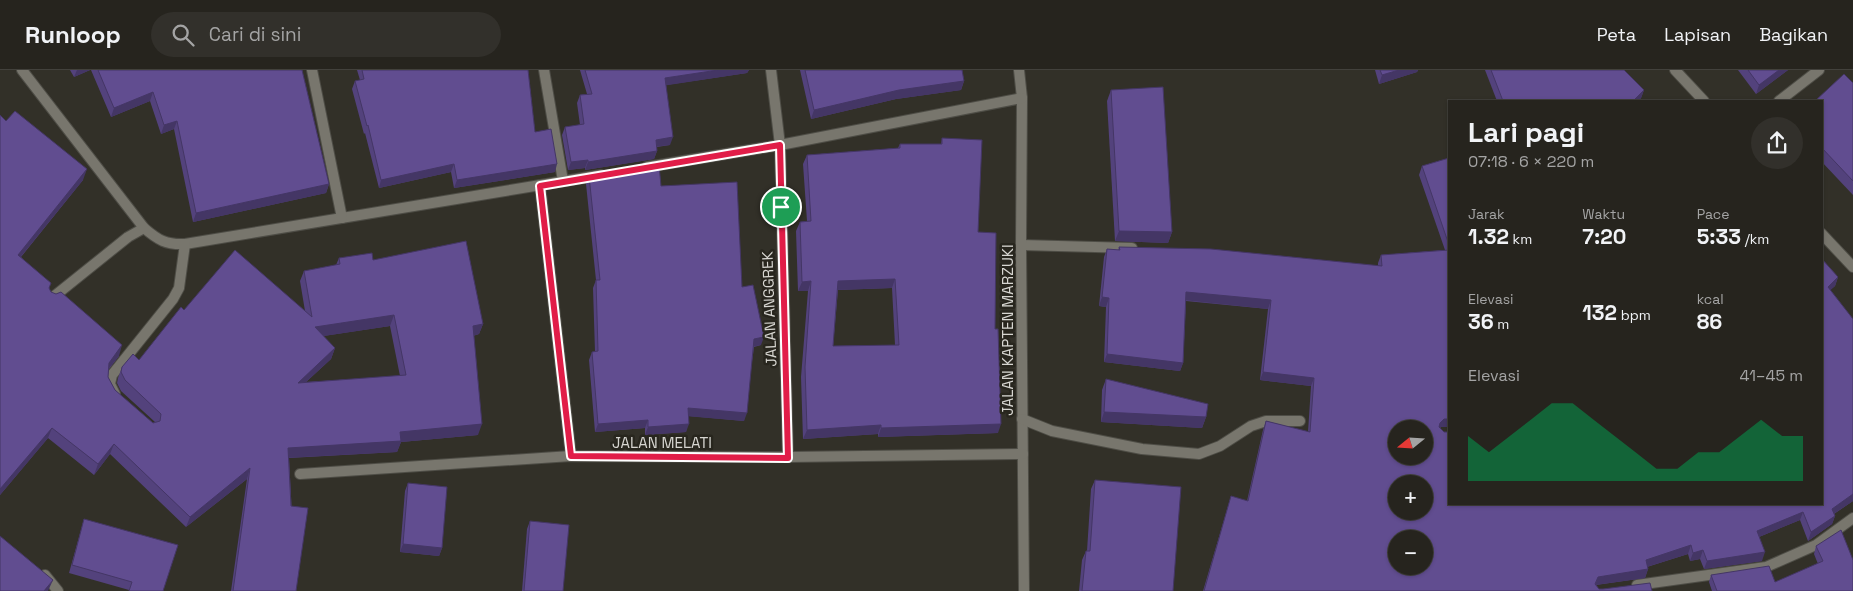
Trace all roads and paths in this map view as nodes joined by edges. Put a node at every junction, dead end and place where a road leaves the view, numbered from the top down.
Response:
1 (22, 70) edge
2 (312, 70) edge
3 (544, 70) edge
4 (771, 70) edge
5 (1019, 70) edge
6 (1675, 70) edge
7 (1819, 70) edge
8 (1022, 98) junction
9 (1703, 100) edge
10 (1780, 100) edge
11 (780, 145) junction
12 (632, 170) edge
13 (612, 173) edge
14 (563, 181) junction
15 (540, 186) junction
16 (342, 218) junction
17 (144, 228) junction
18 (1823, 235) edge
19 (185, 244) junction
20 (1021, 245) junction
21 (1139, 248) edge
22 (1853, 267) edge
23 (52, 298) edge
24 (123, 401) edge
25 (1022, 419) junction
26 (1300, 421) dead end
27 (1023, 454) junction
28 (571, 456) junction
29 (788, 458) junction
30 (300, 474) dead end
31 (1853, 518) edge
32 (44, 576) edge
33 (1624, 587) edge
34 (58, 591) edge
35 (1024, 591) edge

1 - 17 street
2 - 16 street
3 - 14 street
4 - 11 street, JALAN ANGGREK
5 - 8 street, JALAN KAPTEN MARZUKI
6 - 9 street
7 - 10 street
8 - 11 street
8 - 20 street, JALAN KAPTEN MARZUKI
11 - 12 street
11 - 29 street, JALAN ANGGREK
13 - 14 street
14 - 15 street
15 - 16 street
15 - 28 street
16 - 19 street
17 - 19 street
17 - 23 street
18 - 22 street
19 - 24 street
20 - 21 street
20 - 25 street, JALAN KAPTEN MARZUKI
25 - 26 street
25 - 27 street, JALAN KAPTEN MARZUKI
27 - 29 street, JALAN MELATI
27 - 35 street, JALAN KAPTEN MARZUKI
28 - 29 street, JALAN MELATI
28 - 30 street, JALAN MELATI
31 - 33 street
32 - 34 street

